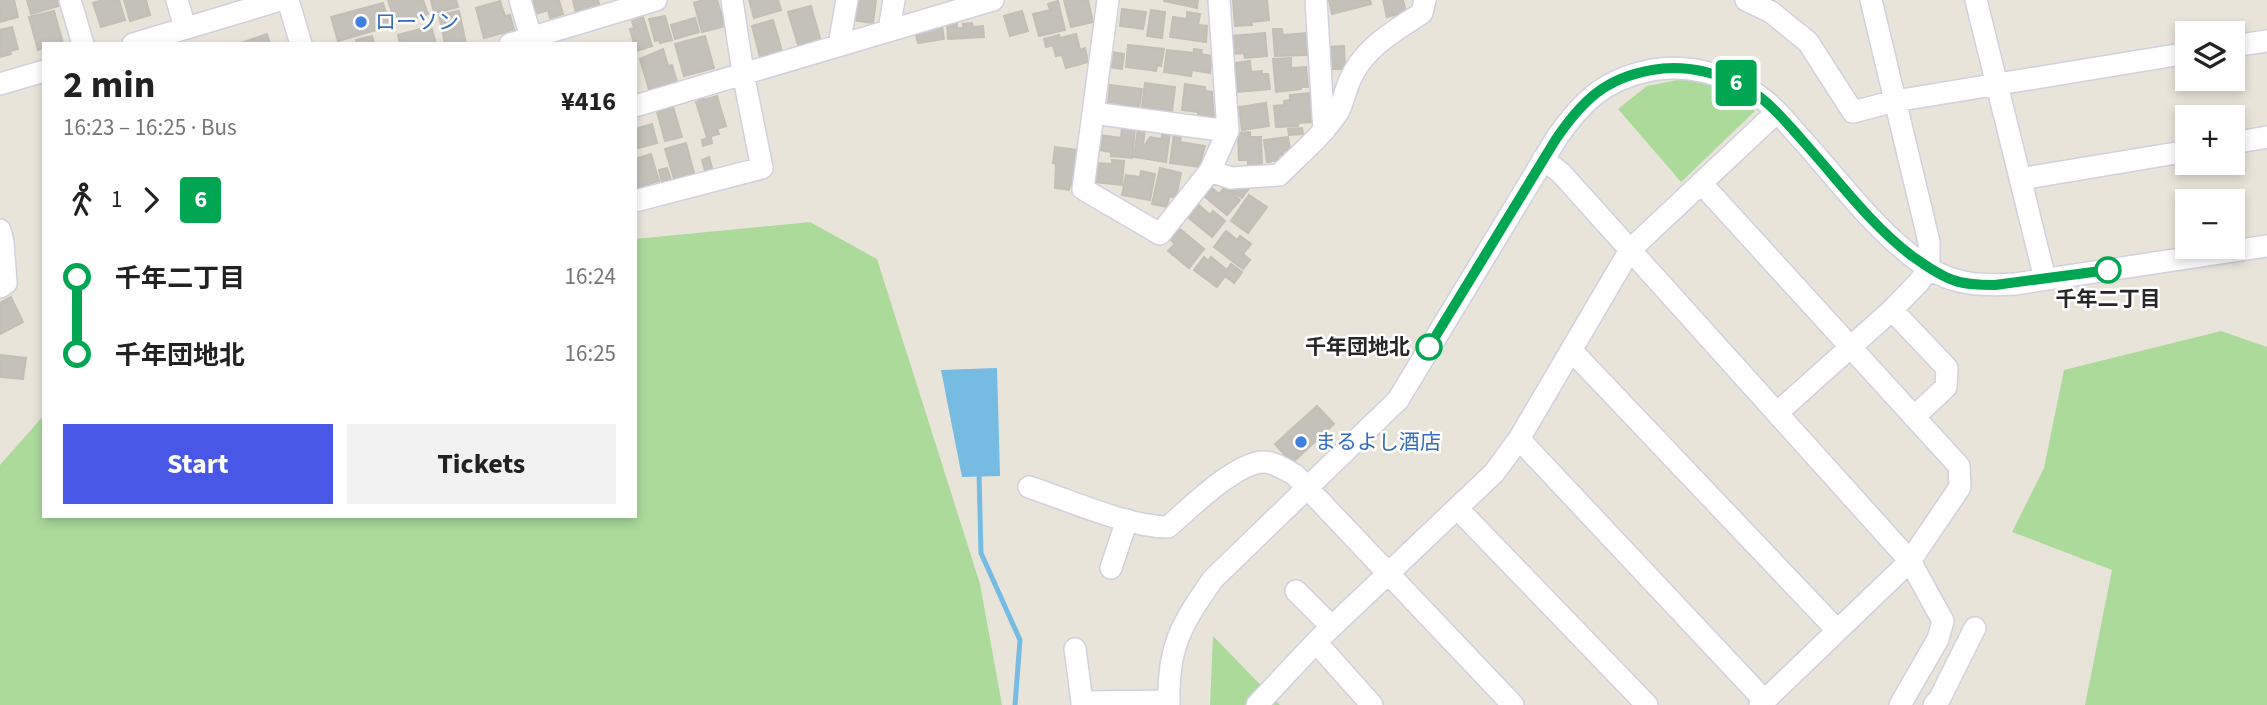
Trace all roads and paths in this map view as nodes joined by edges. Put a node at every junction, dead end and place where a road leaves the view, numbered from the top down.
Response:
1 (70, 0) edge
2 (177, 0) edge
3 (280, 0) edge
4 (288, 0) edge
5 (520, 0) edge
6 (656, 0) edge
7 (732, 0) edge
8 (846, 0) edge
9 (894, 0) edge
10 (993, 0) edge
11 (1108, 0) edge
12 (1219, 0) edge
13 (1316, 0) edge
14 (1425, 0) edge
15 (1746, 0) edge
16 (1871, 0) edge
17 (1976, 0) edge
18 (1770, 6) edge
19 (186, 28) junction
20 (889, 30) junction
21 (532, 41) edge
22 (2267, 41) edge
23 (82, 42) edge
24 (140, 42) edge
25 (300, 42) edge
26 (2245, 44) edge
27 (839, 45) junction
28 (2175, 55) edge
29 (42, 72) edge
30 (743, 73) junction
31 (1997, 83) junction
32 (0, 84) edge
33 (1895, 101) junction
34 (637, 105) edge
35 (1777, 112) junction
36 (1093, 113) junction
37 (1228, 131) junction
38 (1324, 131) junction
39 (2267, 137) edge
40 (2245, 141) edge
41 (2175, 153) edge
42 (1543, 159) junction
43 (1210, 172) junction
44 (2020, 180) junction
45 (1701, 183) junction
46 (637, 200) edge
47 (0, 230) edge
48 (2267, 246) edge
49 (1630, 250) junction
50 (1929, 268) junction
51 (2045, 279) junction
52 (0, 287) edge
53 (1892, 310) junction
54 (1851, 347) junction
55 (1571, 349) junction
56 (1777, 413) junction
57 (1914, 416) junction
58 (1519, 439) junction
59 (1029, 487) dead end
60 (1306, 488) junction
61 (1457, 508) junction
62 (1127, 520) junction
63 (1910, 561) junction
64 (1111, 568) dead end
65 (1389, 574) junction
66 (1296, 591) dead end
67 (1975, 628) dead end
68 (1837, 630) junction
69 (1325, 634) junction
70 (1075, 649) dead end
71 (1082, 703) edge
72 (1169, 703) edge
73 (1763, 703) edge
74 (1256, 705) edge
75 (1372, 705) edge
76 (1513, 705) edge
77 (1647, 705) edge
78 (1900, 705) edge
79 (1934, 705) edge

1 - 23 street
2 - 19 street
3 - 19 street
4 - 25 street
5 - 21 street
6 - 21 street
7 - 30 street
8 - 27 street
9 - 20 street
10 - 20 street
11 - 36 street
12 - 37 street
13 - 38 street
14 - 38 street
15 - 18 street
16 - 33 street
17 - 31 street
18 - 33 street
19 - 24 street
20 - 27 street
22 - 26 street
27 - 30 street
28 - 31 street
29 - 32 street
30 - 34 street
30 - 46 street
31 - 33 street
31 - 44 street
33 - 50 street
35 - 42 street
35 - 45 street
35 - 50 street
36 - 37 street
36 - 43 street
37 - 43 street
38 - 43 street
39 - 40 street
41 - 44 street
42 - 49 street
42 - 60 street
44 - 51 street
45 - 49 street
45 - 54 street
47 - 52 street
48 - 51 street
49 - 55 street
49 - 56 street
50 - 51 street
50 - 53 street
53 - 54 street
53 - 57 street
54 - 56 street
54 - 57 street
55 - 58 street
55 - 68 street
56 - 63 street
57 - 63 street
58 - 61 street
58 - 73 street
59 - 62 street
60 - 62 street
60 - 65 street
60 - 72 street
61 - 65 street
61 - 77 street
62 - 64 street
63 - 68 street
63 - 78 street
65 - 69 street
65 - 76 street
66 - 69 street
67 - 79 street
68 - 73 street
69 - 74 street
69 - 75 street
70 - 71 street
71 - 72 street

